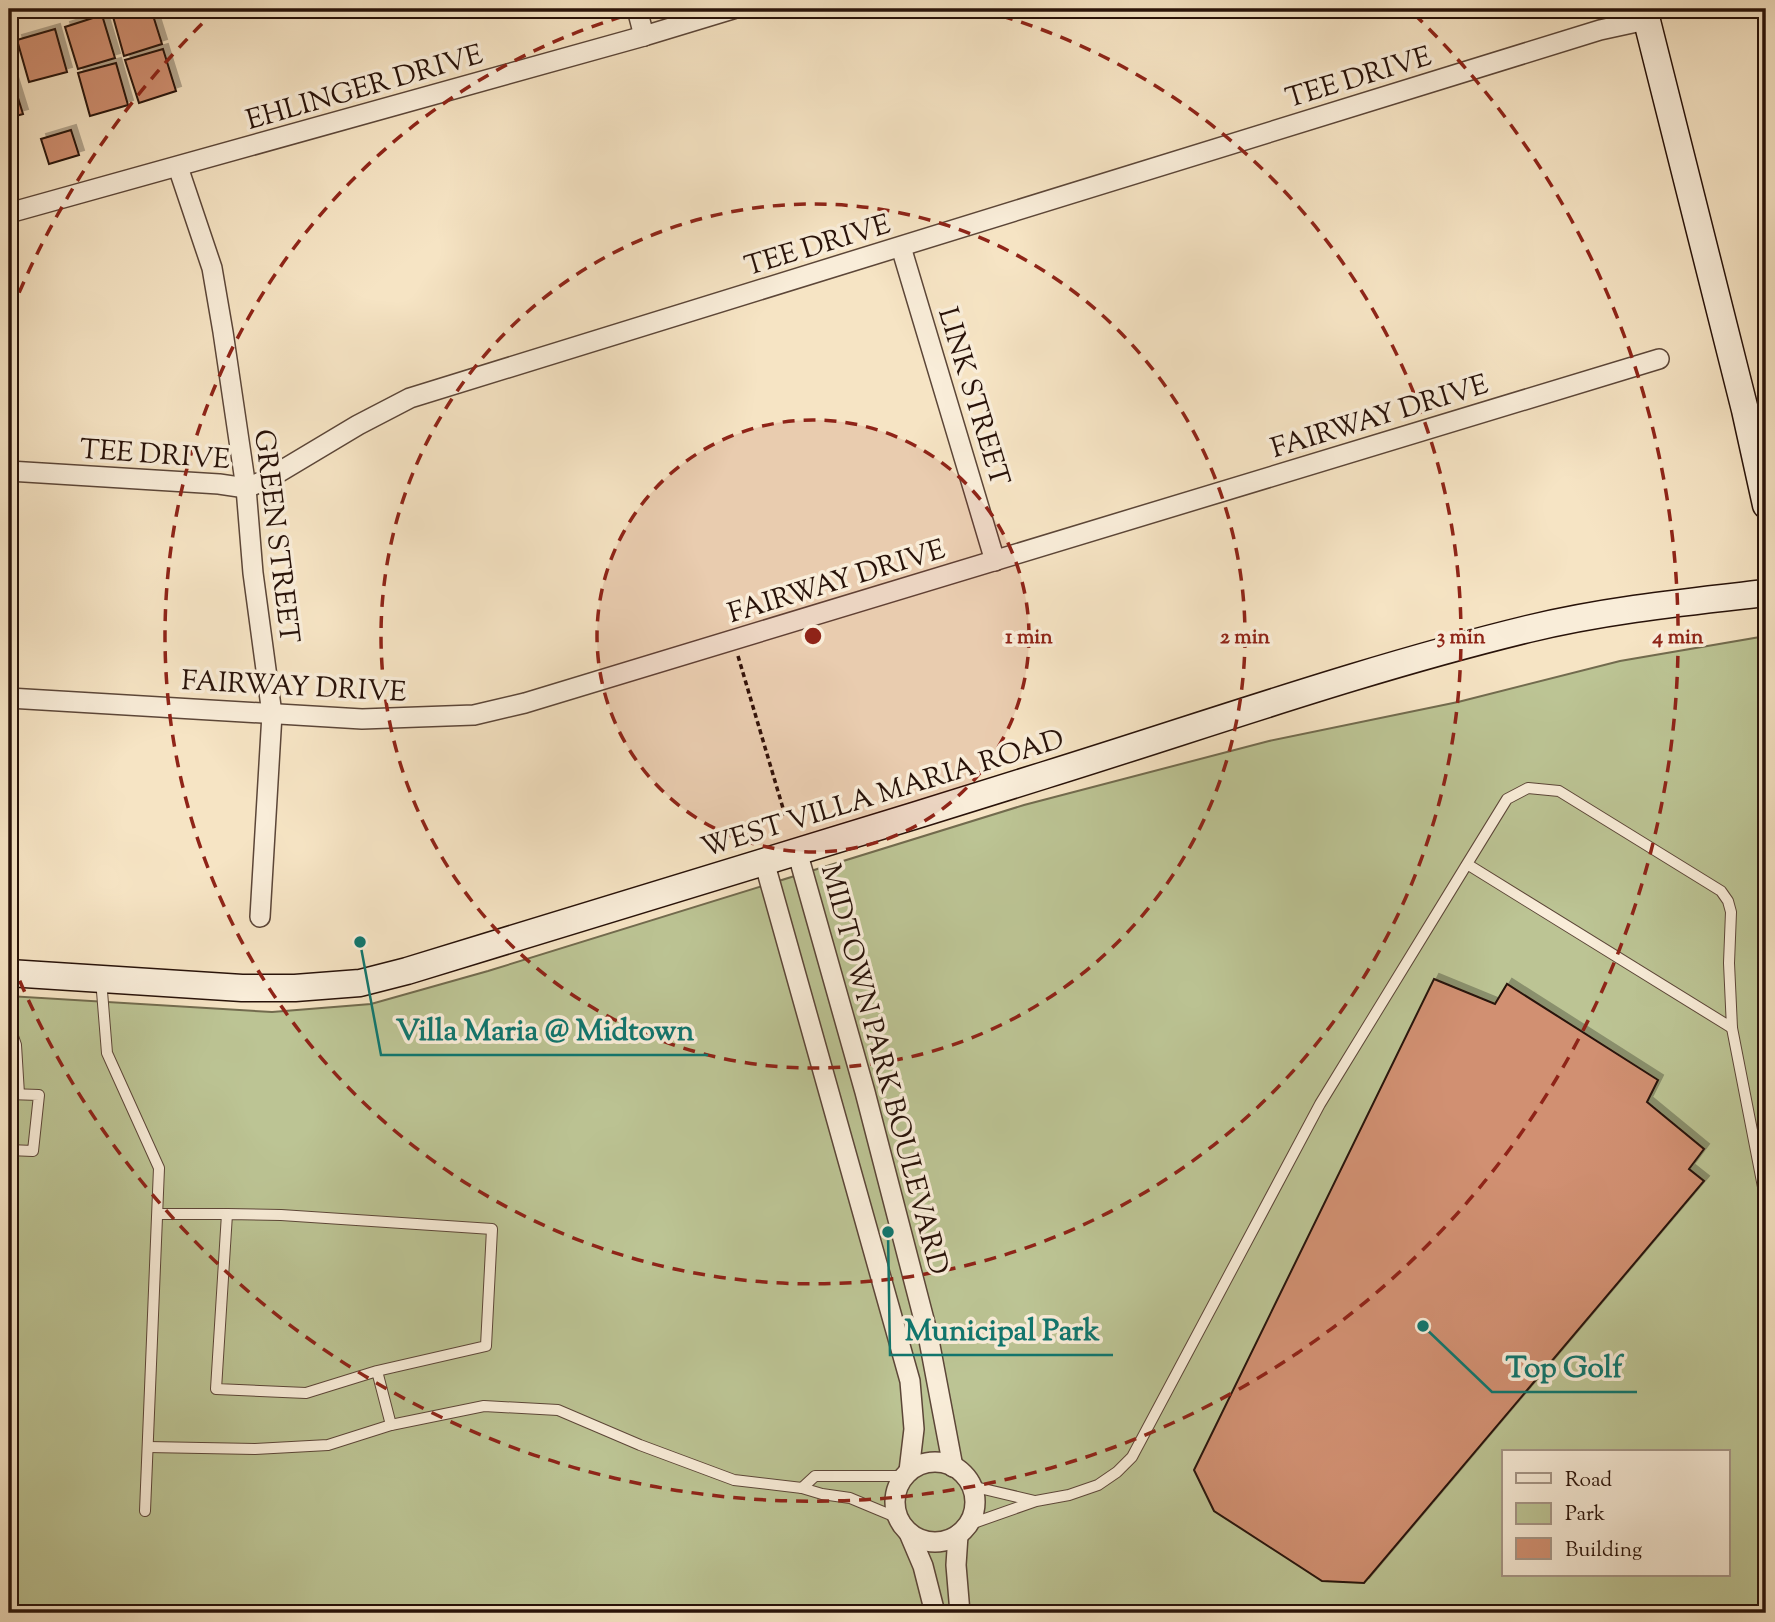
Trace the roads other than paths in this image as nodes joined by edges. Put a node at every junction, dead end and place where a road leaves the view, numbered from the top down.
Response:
1 (637, 9) edge
2 (733, 9) edge
3 (1645, 14) edge
4 (644, 36) junction
5 (178, 167) junction
6 (9, 212) edge
7 (901, 247) junction
8 (1659, 359) dead end
9 (9, 471) edge
10 (246, 488) junction
11 (1766, 505) edge
12 (995, 561) junction
13 (1766, 593) edge
14 (9, 698) edge
15 (272, 714) junction
16 (797, 851) junction
17 (764, 861) junction
18 (1467, 864) junction
19 (260, 918) dead end
20 (10, 973) edge
21 (101, 979) junction
22 (9, 1000) edge
23 (9, 1025) edge
24 (1731, 1028) junction
25 (14, 1094) edge
26 (9, 1150) edge
27 (1765, 1197) edge
28 (158, 1214) junction
29 (227, 1214) junction
30 (377, 1371) junction
31 (391, 1425) junction
32 (148, 1447) junction
33 (953, 1467) junction
34 (907, 1473) junction
35 (971, 1486) junction
36 (802, 1488) junction
37 (1036, 1501) junction
38 (145, 1511) dead end
39 (904, 1526) junction
40 (963, 1530) junction
41 (935, 1613) edge
42 (960, 1613) edge

1 - 4 street
2 - 4 street, EHLINGER DRIVE
3 - 7 street, TEE DRIVE
3 - 11 main road
4 - 5 street, EHLINGER DRIVE
5 - 6 street, EHLINGER DRIVE
5 - 10 street, GREEN STREET
7 - 10 street, TEE DRIVE
7 - 12 street, LINK STREET
8 - 12 street, FAIRWAY DRIVE
9 - 10 street, TEE DRIVE
10 - 15 street, GREEN STREET
12 - 15 street, FAIRWAY DRIVE
13 - 16 main road, WEST VILLA MARIA ROAD
14 - 15 street, FAIRWAY DRIVE
15 - 19 street, GREEN STREET
16 - 17 main road, WEST VILLA MARIA ROAD
16 - 33 street, MIDTOWN PARK BOULEVARD
17 - 21 main road, WEST VILLA MARIA ROAD
17 - 34 street, MIDTOWN PARK BOULEVARD
18 - 24 lane
18 - 24 lane
18 - 37 lane
20 - 21 main road, WEST VILLA MARIA ROAD
20 - 22 lane
21 - 28 lane
23 - 25 lane
24 - 27 lane
25 - 26 lane
28 - 29 lane
28 - 32 lane
29 - 30 lane
29 - 30 lane
30 - 31 lane
31 - 32 lane
31 - 36 lane
32 - 38 lane
33 - 34 street
33 - 35 street
34 - 36 lane
34 - 39 street
35 - 37 lane
35 - 40 street
36 - 39 lane
37 - 40 lane
39 - 40 street
39 - 41 street
40 - 42 street

